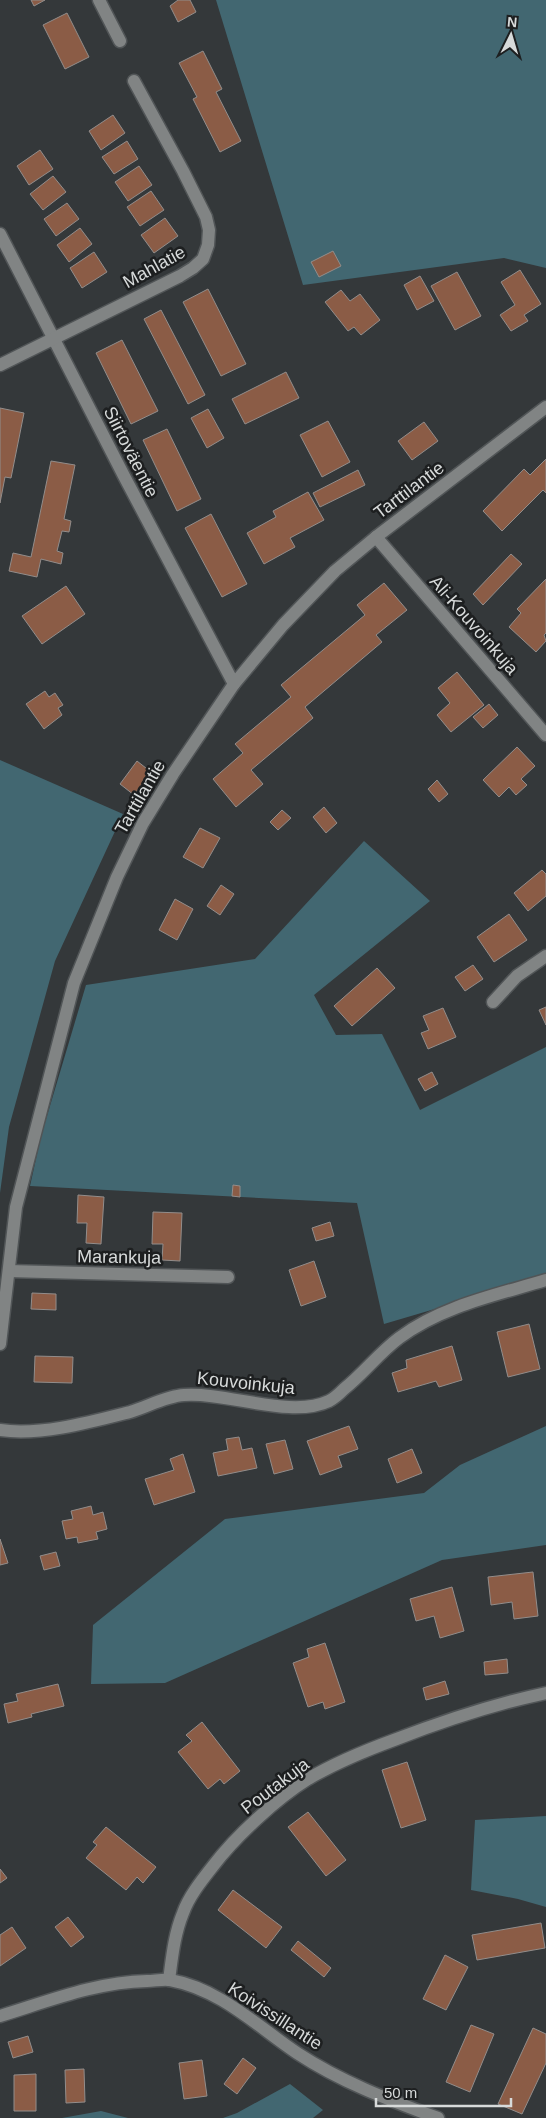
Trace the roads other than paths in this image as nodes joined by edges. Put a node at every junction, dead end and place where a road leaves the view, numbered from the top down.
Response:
1 (99, 0) edge
2 (120, 41) dead end
3 (134, 81) dead end
4 (0, 234) edge
5 (54, 338) junction
6 (0, 365) edge
7 (546, 407) edge
8 (376, 537) junction
9 (234, 684) junction
10 (546, 735) edge
11 (546, 956) edge
12 (493, 1002) dead end
13 (9, 1271) junction
14 (228, 1277) dead end
15 (546, 1280) edge
16 (0, 1344) edge
17 (0, 1430) edge
18 (546, 1693) edge
19 (169, 1980) junction
20 (0, 2016) edge
21 (438, 2118) edge

1 - 2 street
3 - 5 street, Mahlatie
4 - 5 street, Siirtoväentie
5 - 6 street, Mahlatie
5 - 9 street, Siirtoväentie
7 - 8 street, Tarttilantie
8 - 9 street, Tarttilantie
8 - 10 street, Ali-Kouvoinkuja
9 - 13 street, Tarttilantie
11 - 12 street
13 - 14 street, Marankuja
13 - 16 street, Tarttilantie
15 - 17 street, Kouvoinkuja
18 - 19 street, Poutakuja
19 - 20 street, Koivissillantie
19 - 21 street, Koivissillantie

